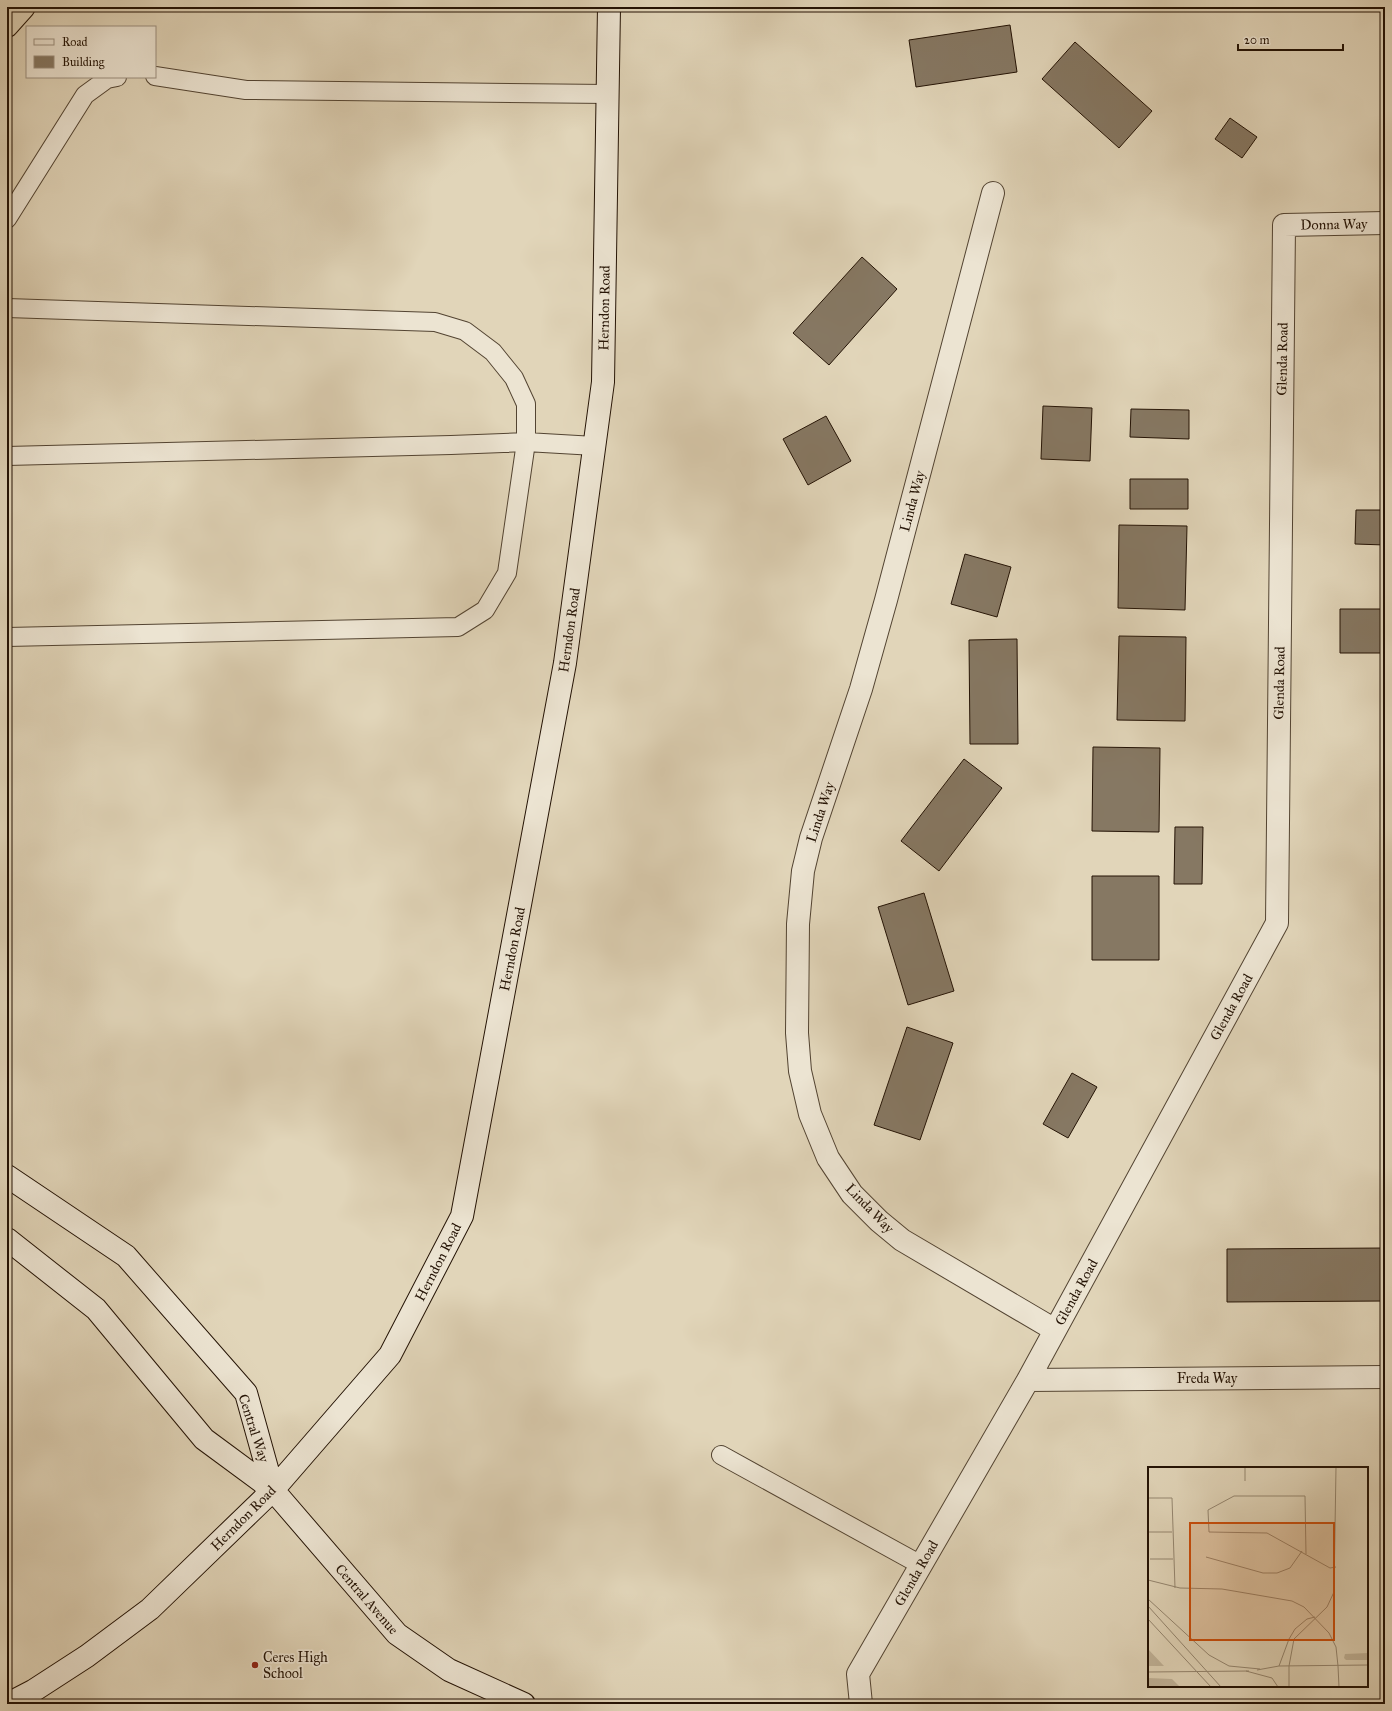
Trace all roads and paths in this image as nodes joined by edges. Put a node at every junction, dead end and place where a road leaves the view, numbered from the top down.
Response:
1 (24, 7) edge
2 (609, 7) edge
3 (7, 26) edge
4 (156, 76) edge
5 (112, 78) edge
6 (608, 94) junction
7 (993, 193) dead end
8 (7, 219) edge
9 (1385, 223) edge
10 (1284, 225) joint
11 (7, 308) edge
12 (526, 442) junction
13 (595, 446) junction
14 (7, 456) edge
15 (7, 637) edge
16 (7, 1176) edge
17 (7, 1239) edge
18 (1055, 1330) junction
19 (1385, 1377) edge
20 (1028, 1380) junction
21 (721, 1455) dead end
22 (273, 1490) junction
23 (921, 1565) junction
24 (8, 1704) edge
25 (524, 1704) edge
26 (861, 1704) edge

1 - 3 highway
2 - 6 street, Herndon Road
4 - 6 lane
5 - 8 lane
6 - 13 street, Herndon Road
7 - 18 street, Linda Way
9 - 10 street, Donna Way
10 - 18 street, Glenda Road
11 - 12 lane
12 - 13 lane
12 - 14 lane
12 - 15 lane
13 - 22 street, Herndon Road
16 - 22 street, Central Way
17 - 22 street, Central Way
18 - 20 street, Glenda Road
19 - 20 street, Freda Way
20 - 23 street, Glenda Road
21 - 23 lane
22 - 24 street, Herndon Road
22 - 25 street, Central Avenue
23 - 26 street, Glenda Road

